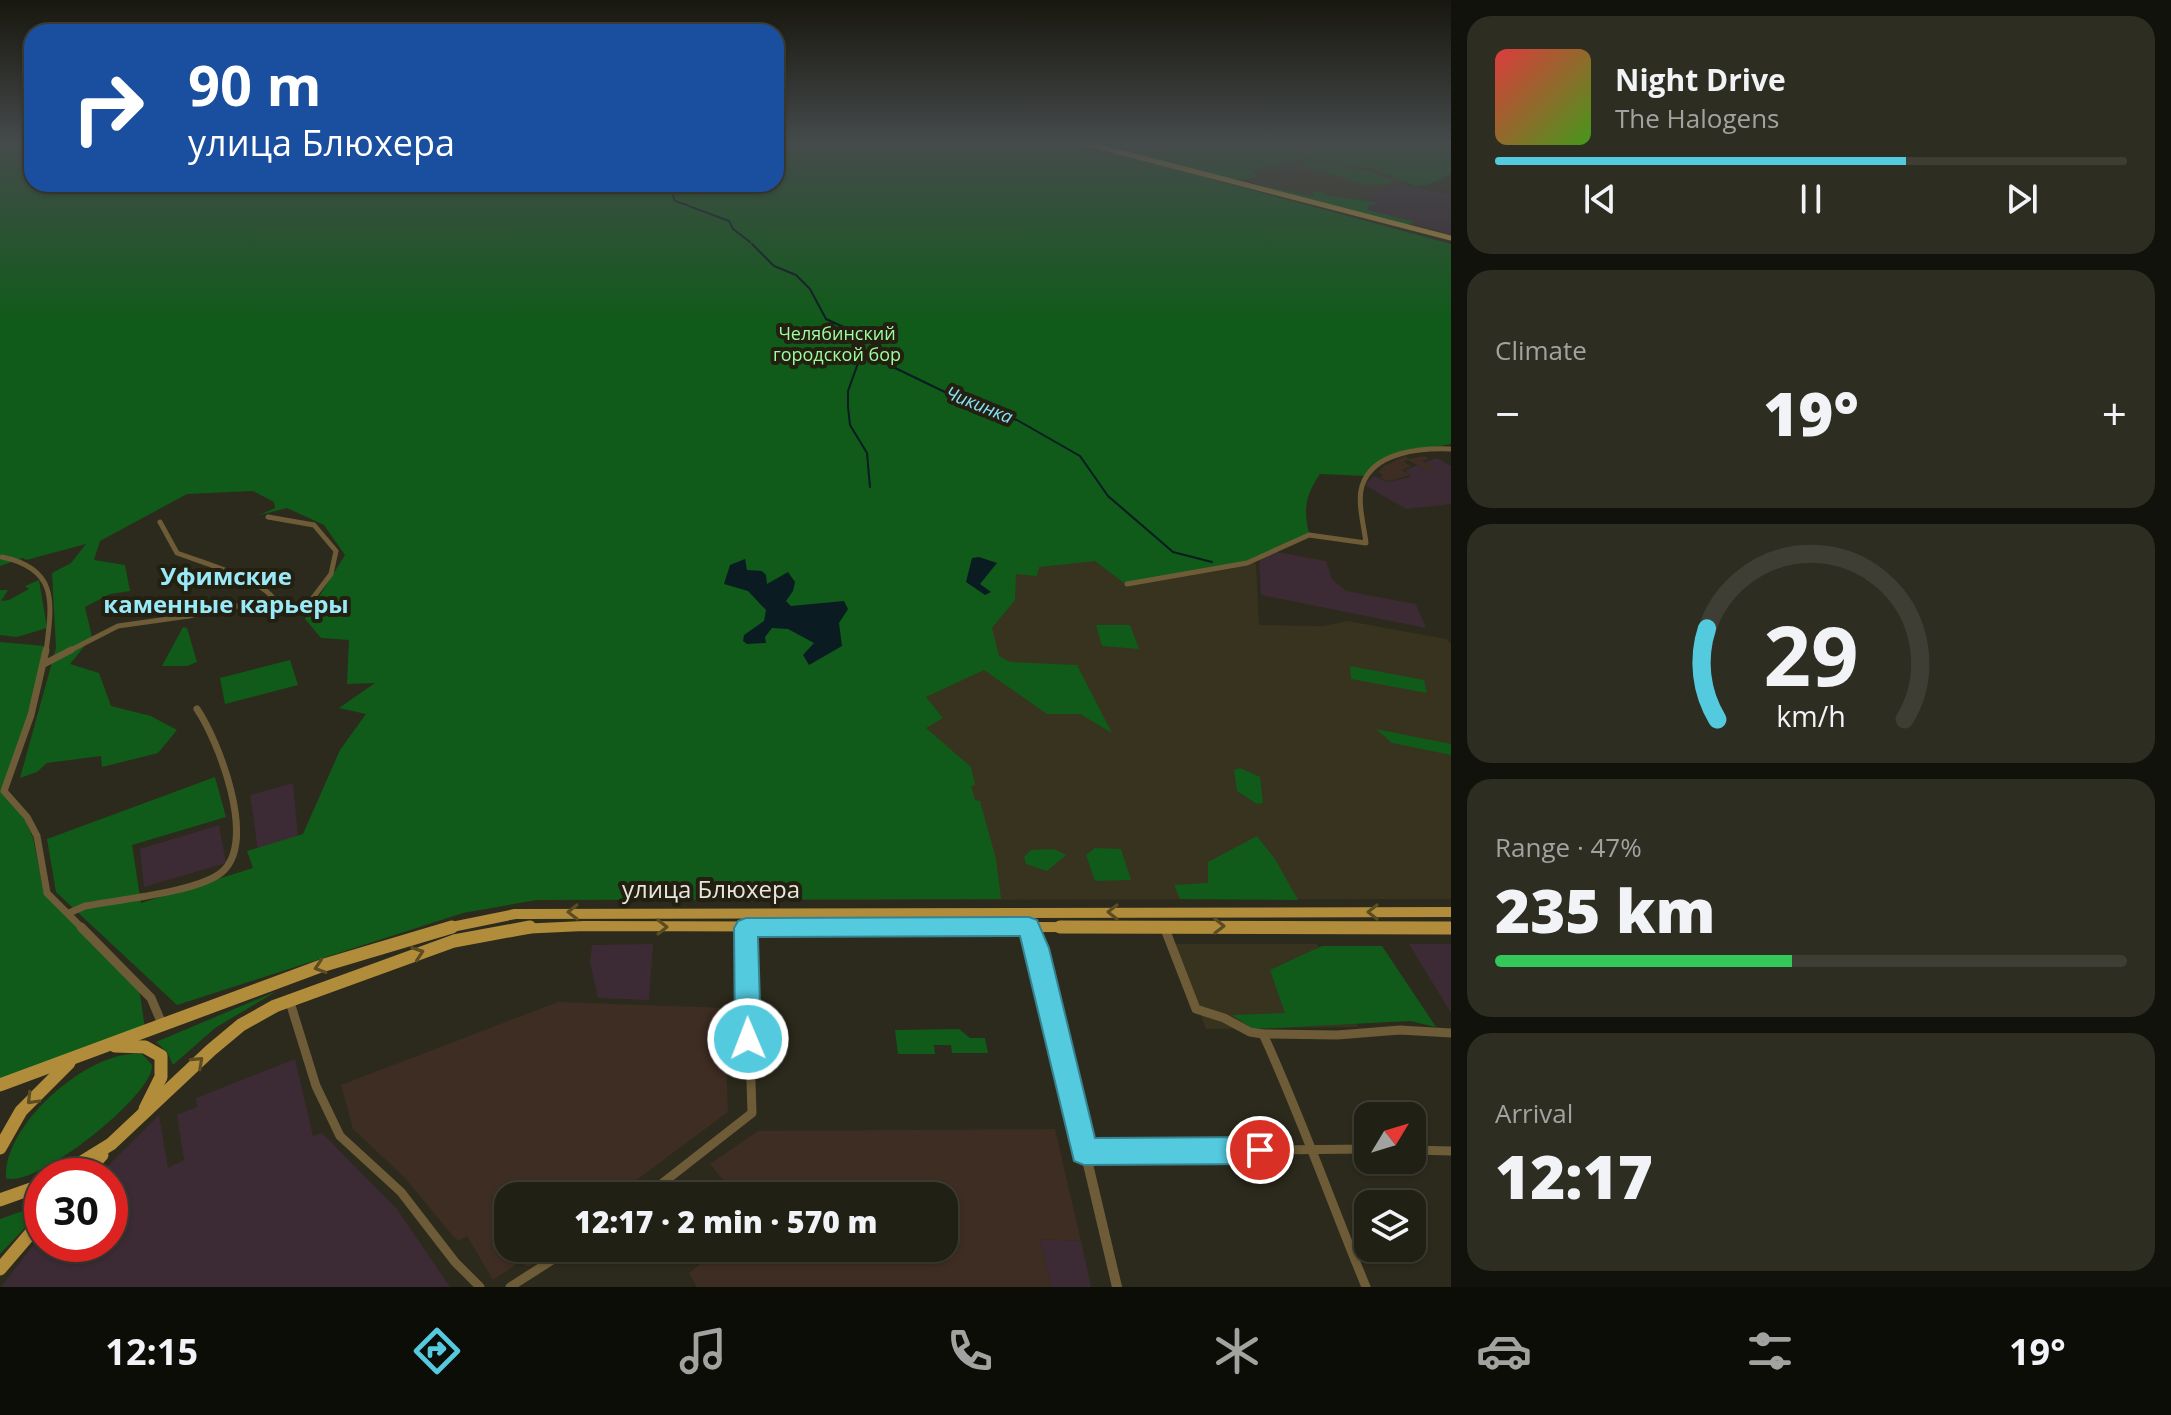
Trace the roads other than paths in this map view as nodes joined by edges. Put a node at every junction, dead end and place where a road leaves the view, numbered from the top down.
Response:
1 (1315, 204) edge
2 (1451, 240) edge
3 (1451, 449) edge
4 (268, 517) dead end
5 (160, 522) dead end
6 (2, 557) edge
7 (1127, 584) dead end
8 (277, 606) junction
9 (44, 664) junction
10 (197, 709) dead end
11 (1025, 911) junction
12 (1451, 912) edge
13 (69, 913) junction
14 (1163, 926) junction
15 (1029, 927) junction
16 (746, 928) junction
17 (1451, 928) edge
18 (289, 999) junction
19 (163, 1026) junction
20 (1451, 1033) edge
21 (1263, 1034) junction
22 (106, 1047) junction
23 (75, 1058) junction
24 (0, 1085) edge
25 (141, 1115) junction
26 (111, 1144) junction
27 (0, 1148) edge
28 (1311, 1149) junction
29 (1354, 1149) edge
30 (1426, 1150) edge
31 (1451, 1151) edge
32 (1084, 1152) junction
33 (88, 1158) edge
34 (99, 1158) edge
35 (665, 1182) edge
36 (24, 1191) edge
37 (0, 1200) edge
38 (24, 1241) edge
39 (549, 1262) edge
40 (0, 1269) edge
41 (480, 1287) edge
42 (510, 1287) edge
43 (1117, 1287) edge
44 (1366, 1287) edge

1 - 2 main road
3 - 7 street
4 - 8 street
5 - 8 street
6 - 9 street
8 - 9 street
9 - 13 street
10 - 13 street
12 -> 11 main road, улица Блюхера
11 - 15 main road
11 -> 19 main road, улица Блюхера
13 - 19 street
14 - 15 main road, улица Блюхера
14 -> 17 main road, улица Блюхера
14 - 21 street
15 - 16 main road, улица Блюхера
15 - 32 street
18 -> 16 main road, улица Блюхера
16 - 35 street
25 -> 18 main road, улица Блюхера
18 - 41 street
19 - 22 main road, улица Блюхера
20 - 21 street
21 - 28 street
22 - 23 main road, улица Блюхера
22 - 25 main road
23 - 24 main road, улица Блюхера
23 -> 27 main road
25 - 26 main road, улица Блюхера
26 - 33 main road, улица Блюхера
26 - 34 main road
28 - 29 street
28 - 32 street
28 - 44 street
30 - 31 street
32 - 43 street
36 - 37 main road
38 - 40 main road
39 - 42 street

